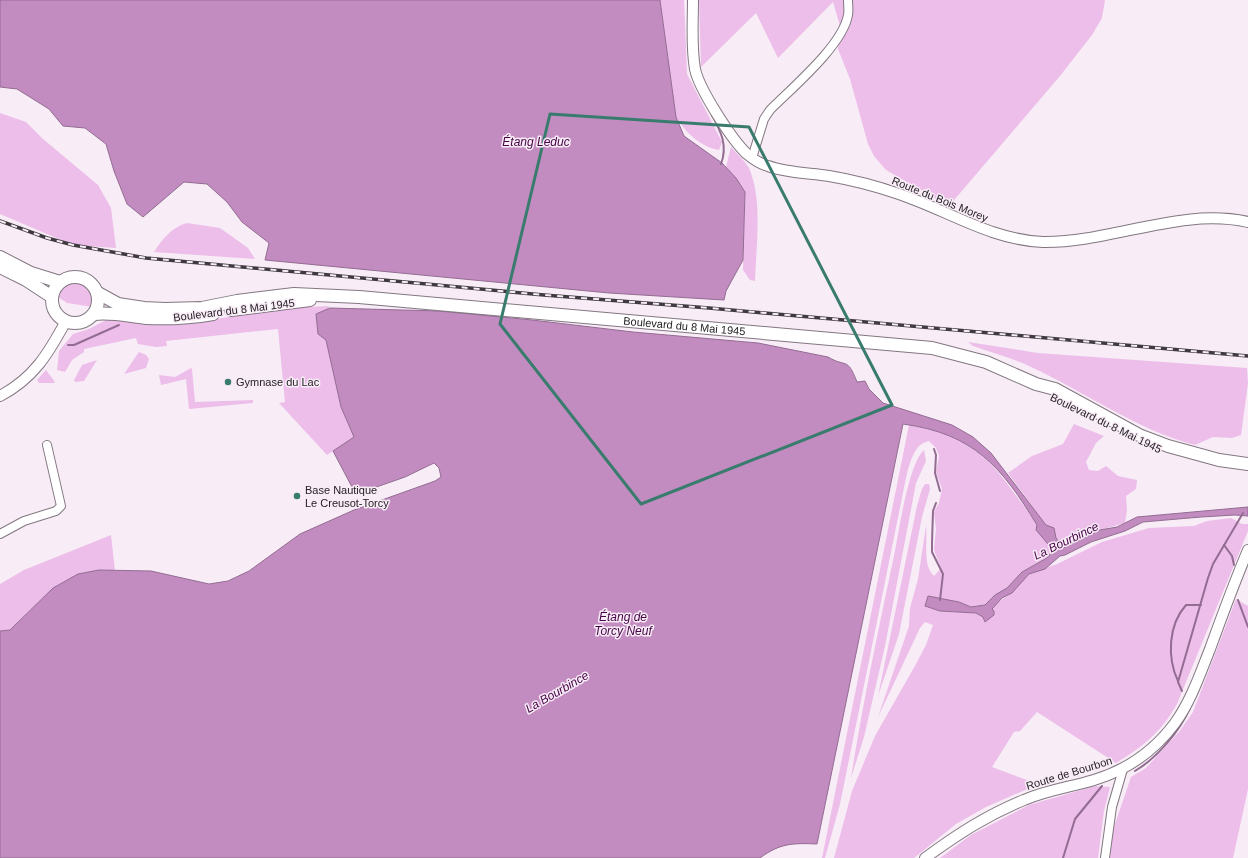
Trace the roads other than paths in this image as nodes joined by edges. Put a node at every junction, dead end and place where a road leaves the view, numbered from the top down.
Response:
1 (693, 0) edge
2 (848, 0) edge
3 (752, 158) junction
4 (1248, 222) edge
5 (0, 257) edge
6 (0, 267) edge
7 (60, 282) junction
8 (98, 293) junction
9 (327, 297) junction
10 (52, 298) junction
11 (94, 314) junction
12 (66, 321) junction
13 (1036, 384) junction
14 (0, 396) edge
15 (48, 445) dead end
16 (1248, 464) edge
17 (1248, 472) edge
18 (0, 534) edge
19 (1248, 550) edge
20 (1123, 769) junction
21 (926, 858) edge
22 (1105, 858) edge

1 - 3 street, Route du Bois Morey
2 - 3 street
3 - 4 street, Route du Bois Morey
5 - 7 main road
6 - 10 main road
7 - 8 main road
7 - 10 main road
8 - 9 main road, Boulevard du 8 Mai 1945
8 - 11 main road
9 - 11 main road, Boulevard du 8 Mai 1945
9 - 13 main road, Boulevard du 8 Mai 1945
10 - 12 main road
11 - 12 main road
12 - 14 street
13 - 16 main road, Boulevard du 8 Mai 1945
13 - 17 main road, Boulevard du 8 Mai 1945
15 - 18 street
19 - 20 street, Route de Bourbon
20 - 21 street, Route de Bourbon
20 - 22 street

